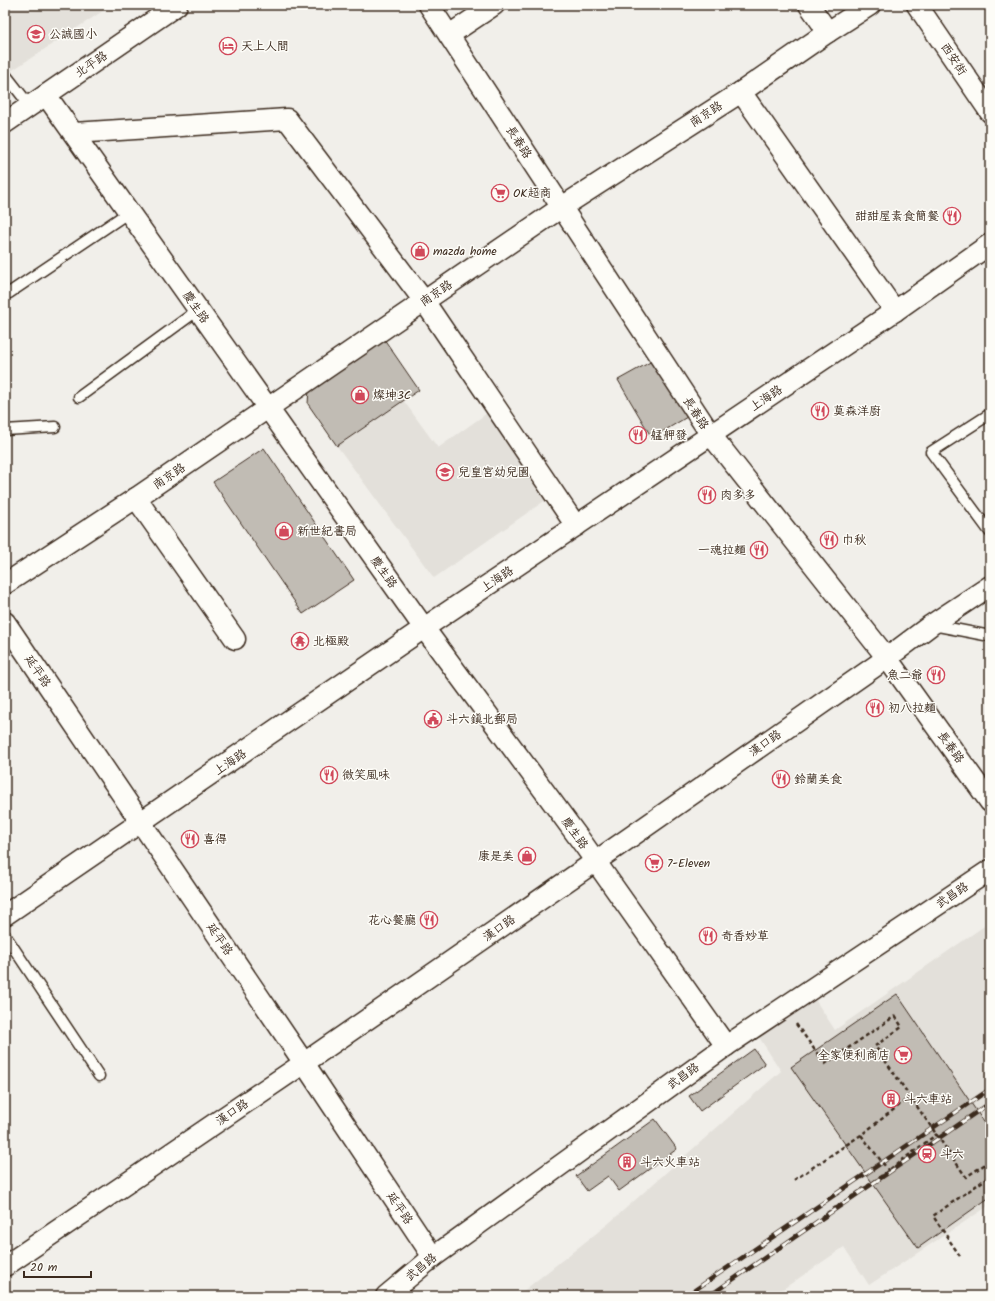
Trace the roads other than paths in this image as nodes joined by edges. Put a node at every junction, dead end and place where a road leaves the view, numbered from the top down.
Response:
1 (429, 5) edge
2 (494, 5) edge
3 (809, 5) edge
4 (870, 5) edge
5 (917, 5) edge
6 (171, 7) edge
7 (828, 32) junction
8 (449, 35) junction
9 (5, 74) edge
10 (741, 92) junction
11 (38, 100) junction
12 (990, 112) edge
13 (5, 123) edge
14 (74, 133) junction
15 (562, 208) junction
16 (129, 212) junction
17 (990, 244) edge
18 (8, 293) dead end
19 (424, 302) junction
20 (198, 310) junction
21 (895, 311) junction
22 (79, 397) dead end
23 (267, 408) junction
24 (990, 414) edge
25 (54, 427) dead end
26 (5, 430) edge
27 (711, 436) junction
28 (136, 498) junction
29 (576, 526) junction
30 (990, 532) edge
31 (5, 584) edge
32 (990, 586) edge
33 (5, 622) edge
34 (931, 625) junction
35 (424, 628) junction
36 (990, 636) edge
37 (235, 639) dead end
38 (887, 658) junction
39 (990, 802) edge
40 (141, 823) junction
41 (596, 861) junction
42 (990, 870) edge
43 (5, 915) edge
44 (5, 934) edge
45 (726, 1046) junction
46 (304, 1063) junction
47 (99, 1076) dead end
48 (432, 1257) junction
49 (5, 1266) edge
50 (386, 1296) edge

1 - 8 street, 長春路
2 - 8 street
3 - 7 street
4 - 7 street, 南京路
5 - 12 street, 西安街
6 - 11 street, 北平路
7 - 10 street, 南京路
8 - 15 street, 長春路
9 - 11 lane
10 - 15 street, 南京路
10 - 21 street
11 - 13 street, 北平路
11 - 14 street, 慶生路
14 - 16 street, 慶生路
14 - 19 street
15 - 19 street, 南京路
15 - 27 street, 長春路
16 - 18 lane
16 - 20 street, 慶生路
17 - 21 street, 上海路
19 - 23 street, 南京路
19 - 29 street
20 - 22 lane
20 - 23 street, 慶生路
21 - 27 street, 上海路
23 - 28 street, 南京路
23 - 35 street, 慶生路
24 - 30 lane
25 - 26 lane
27 - 29 street, 上海路
27 - 38 street, 長春路
28 - 31 street, 南京路
28 - 37 street
29 - 35 street, 上海路
32 - 34 street, 漢口路
33 - 40 street, 延平路
34 - 36 lane
34 - 38 street, 漢口路
35 - 40 street, 上海路
35 - 41 street, 慶生路
38 - 39 street, 長春路
38 - 41 street, 漢口路
40 - 43 street, 上海路
40 - 46 street, 延平路
41 - 45 street, 慶生路
41 - 46 street, 漢口路
42 - 45 street, 武昌路
44 - 47 lane
45 - 48 street, 武昌路
46 - 48 street, 延平路
46 - 49 street, 漢口路
48 - 50 street, 武昌路

